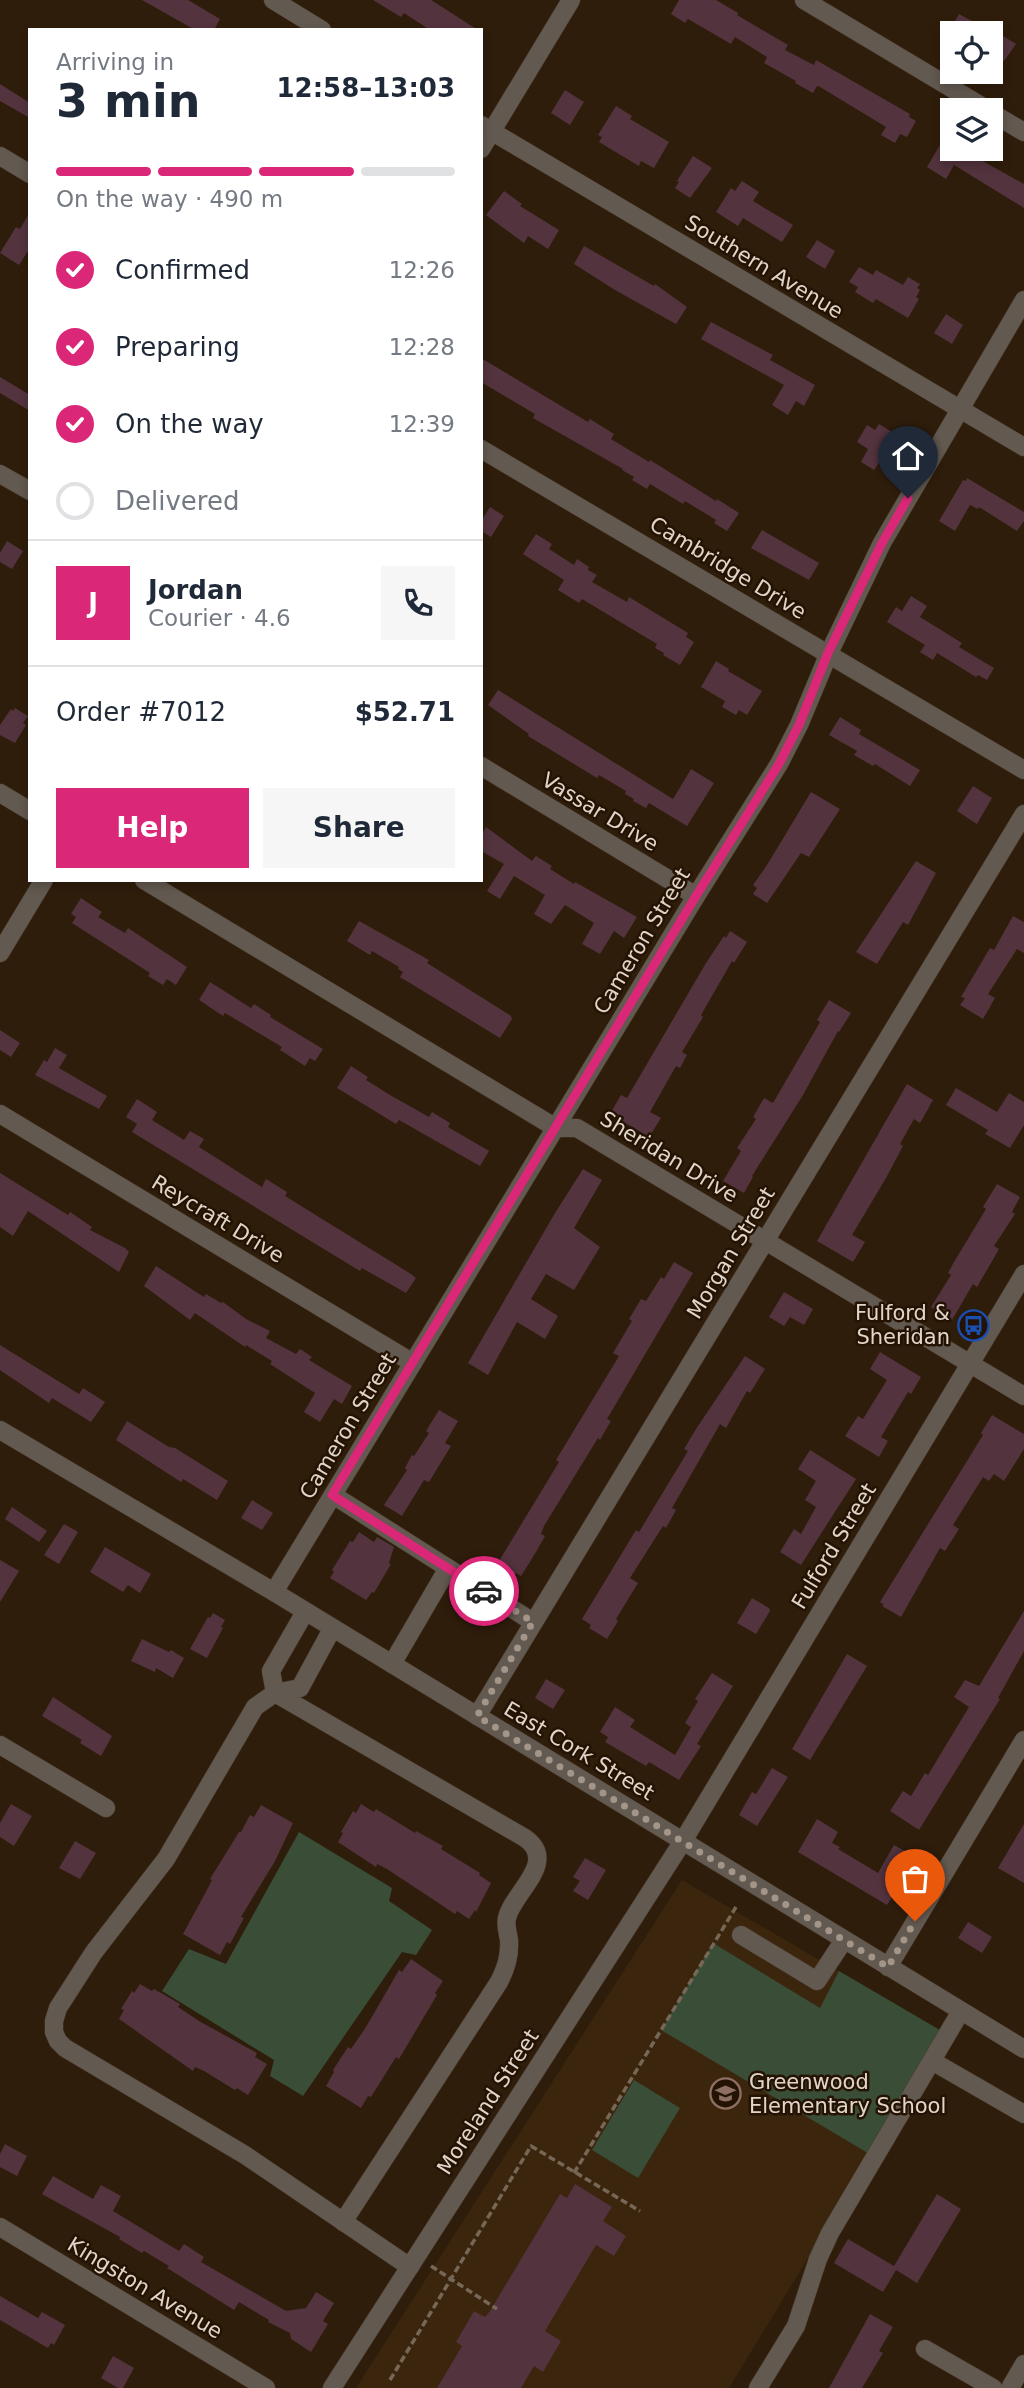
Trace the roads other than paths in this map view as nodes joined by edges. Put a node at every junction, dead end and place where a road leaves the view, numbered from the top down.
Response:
1 (273, 0) edge
2 (571, 0) edge
3 (804, 0) edge
4 (319, 28) edge
5 (967, 98) edge
6 (1003, 119) edge
7 (486, 129) edge
8 (1024, 132) edge
9 (0, 156) edge
10 (28, 173) edge
11 (1024, 300) edge
12 (959, 409) junction
13 (1024, 447) edge
14 (483, 450) edge
15 (0, 474) edge
16 (28, 491) edge
17 (828, 653) junction
18 (483, 767) edge
19 (1024, 770) edge
20 (0, 793) edge
21 (28, 810) edge
22 (1024, 814) edge
23 (43, 882) edge
24 (147, 882) edge
25 (696, 896) junction
26 (0, 953) edge
27 (0, 1114) edge
28 (556, 1128) junction
29 (766, 1241) junction
30 (1024, 1274) edge
31 (413, 1363) junction
32 (970, 1363) junction
33 (1024, 1396) edge
34 (0, 1430) edge
35 (332, 1495) junction
36 (448, 1568) junction
37 (274, 1592) junction
38 (305, 1612) junction
39 (533, 1622) junction
40 (332, 1629) junction
41 (391, 1664) junction
42 (275, 1693) junction
43 (477, 1716) junction
44 (1024, 1740) edge
45 (0, 1745) edge
46 (106, 1808) dead end
47 (683, 1841) junction
48 (741, 1935) dead end
49 (844, 1940) junction
50 (888, 1967) junction
51 (961, 2011) junction
52 (1024, 2049) edge
53 (932, 2061) junction
54 (1024, 2114) edge
55 (343, 2222) junction
56 (0, 2227) edge
57 (413, 2262) junction
58 (925, 2350) dead end
59 (1024, 2364) edge
60 (266, 2388) edge
61 (332, 2388) edge
62 (758, 2388) edge
63 (993, 2388) edge
64 (1010, 2388) edge

1 - 4 street
2 - 7 street
3 - 5 street
6 - 8 street
7 - 12 street, Southern Avenue
9 - 10 street
11 - 12 street, Cameron Street
12 - 13 street, Southern Avenue
12 - 17 street, Cameron Street
14 - 17 street, Cambridge Drive
15 - 16 street
17 - 19 street, Cambridge Drive
17 - 25 street, Cameron Street
18 - 25 street, Vassar Drive
20 - 21 street
22 - 29 street, Morgan Street
23 - 26 street
24 - 28 street, Sheridan Drive
25 - 28 street, Cameron Street
27 - 31 street, Reycraft Drive
28 - 29 street, Sheridan Drive
28 - 31 street, Cameron Street
29 - 32 street, Sheridan Drive
29 - 39 street, Morgan Street
30 - 32 street, Fulford Street
31 - 35 street, Cameron Street
32 - 33 street, Sheridan Drive
32 - 47 street, Fulford Street
34 - 37 street, East Cork Street
35 - 36 street
35 - 37 street, Cameron Street
36 - 39 street
36 - 41 street
37 - 38 street, East Cork Street
38 - 40 street, East Cork Street
38 - 42 street
39 - 43 street, Morgan Street
40 - 41 street, East Cork Street
40 - 42 street
41 - 43 street, East Cork Street
42 - 55 street
42 - 55 street
43 - 47 street, East Cork Street
44 - 50 street
45 - 46 street
47 - 49 street, East Cork Street
47 - 57 street, Moreland Street
48 - 49 street
49 - 50 street, East Cork Street
50 - 51 street, East Cork Street
51 - 52 street, East Cork Street
51 - 53 street
53 - 54 street
53 - 62 street
55 - 57 street
56 - 60 street, Kingston Avenue
57 - 61 street, Moreland Street
58 - 63 street
59 - 64 street

